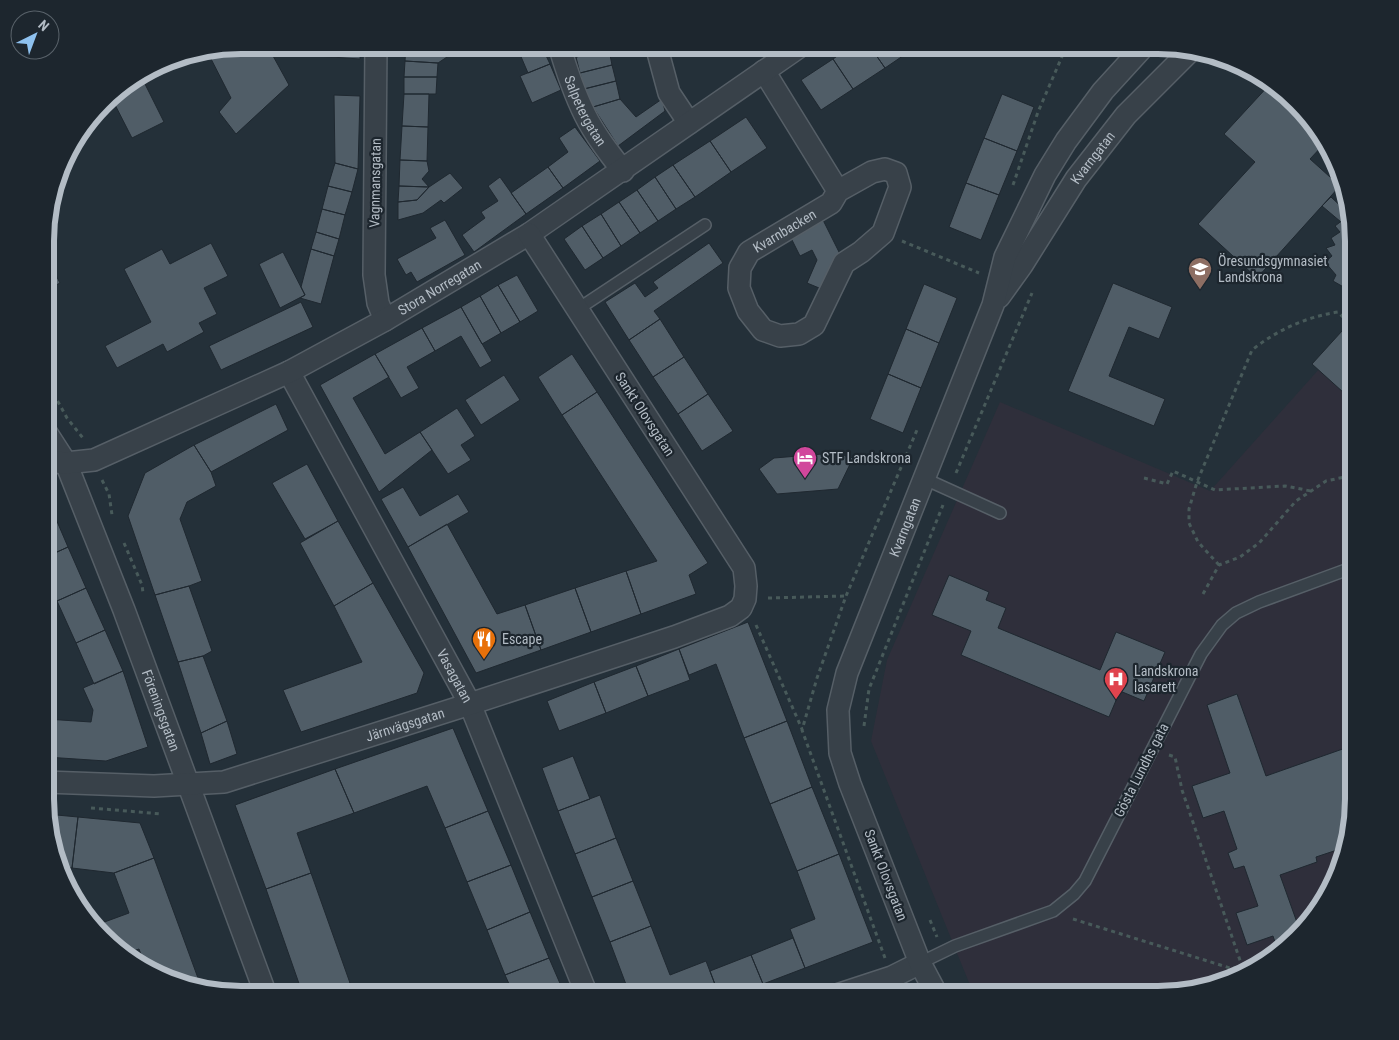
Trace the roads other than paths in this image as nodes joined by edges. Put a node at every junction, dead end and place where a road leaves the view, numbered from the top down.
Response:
1 (376, 54) edge
2 (562, 54) edge
3 (658, 54) edge
4 (789, 54) edge
5 (1137, 54) edge
6 (1186, 55) edge
7 (764, 72) junction
8 (689, 123) junction
9 (623, 170) junction
10 (838, 191) junction
11 (705, 225) dead end
12 (530, 234) junction
13 (993, 305) junction
14 (578, 309) junction
15 (385, 320) junction
16 (289, 372) junction
17 (56, 462) edge
18 (924, 479) junction
19 (1000, 513) dead end
20 (1345, 570) edge
21 (745, 599) joint
22 (470, 704) junction
23 (840, 753) joint
24 (54, 782) edge
25 (190, 785) junction
26 (920, 963) junction
27 (263, 986) edge
28 (583, 986) edge
29 (864, 986) edge
30 (932, 986) edge

1 - 15 street, Vagnmansgatan
2 - 9 street, Salpetergatan
3 - 8 street
4 - 7 street, Stora Norregatan
5 - 13 street, Kvarngatan
6 - 13 street, Kvarngatan
7 - 8 street, Stora Norregatan
7 - 10 street
8 - 9 street, Stora Norregatan
9 - 12 street, Stora Norregatan
10 - 10 street, Kvarnbacken
11 - 14 lane
12 - 14 street, Sankt Olovsgatan
12 - 15 street, Stora Norregatan
13 - 18 street, Kvarngatan
14 - 21 street, Sankt Olovsgatan
15 - 16 street, Stora Norregatan
16 - 17 street, Stora Norregatan
16 - 22 street, Vasagatan
17 - 25 street, Föreningsgatan
18 - 19 lane
18 - 23 street, Kvarngatan
20 - 26 lane, Gösta Lundhs gata
21 - 22 street, Järnvägsgatan
22 - 25 street, Järnvägsgatan
22 - 28 street, Vasagatan
23 - 26 street, Sankt Olovsgatan
24 - 25 street, Järnvägsgatan
25 - 27 street, Föreningsgatan
26 - 29 street
26 - 30 street, Sankt Olovsgatan

